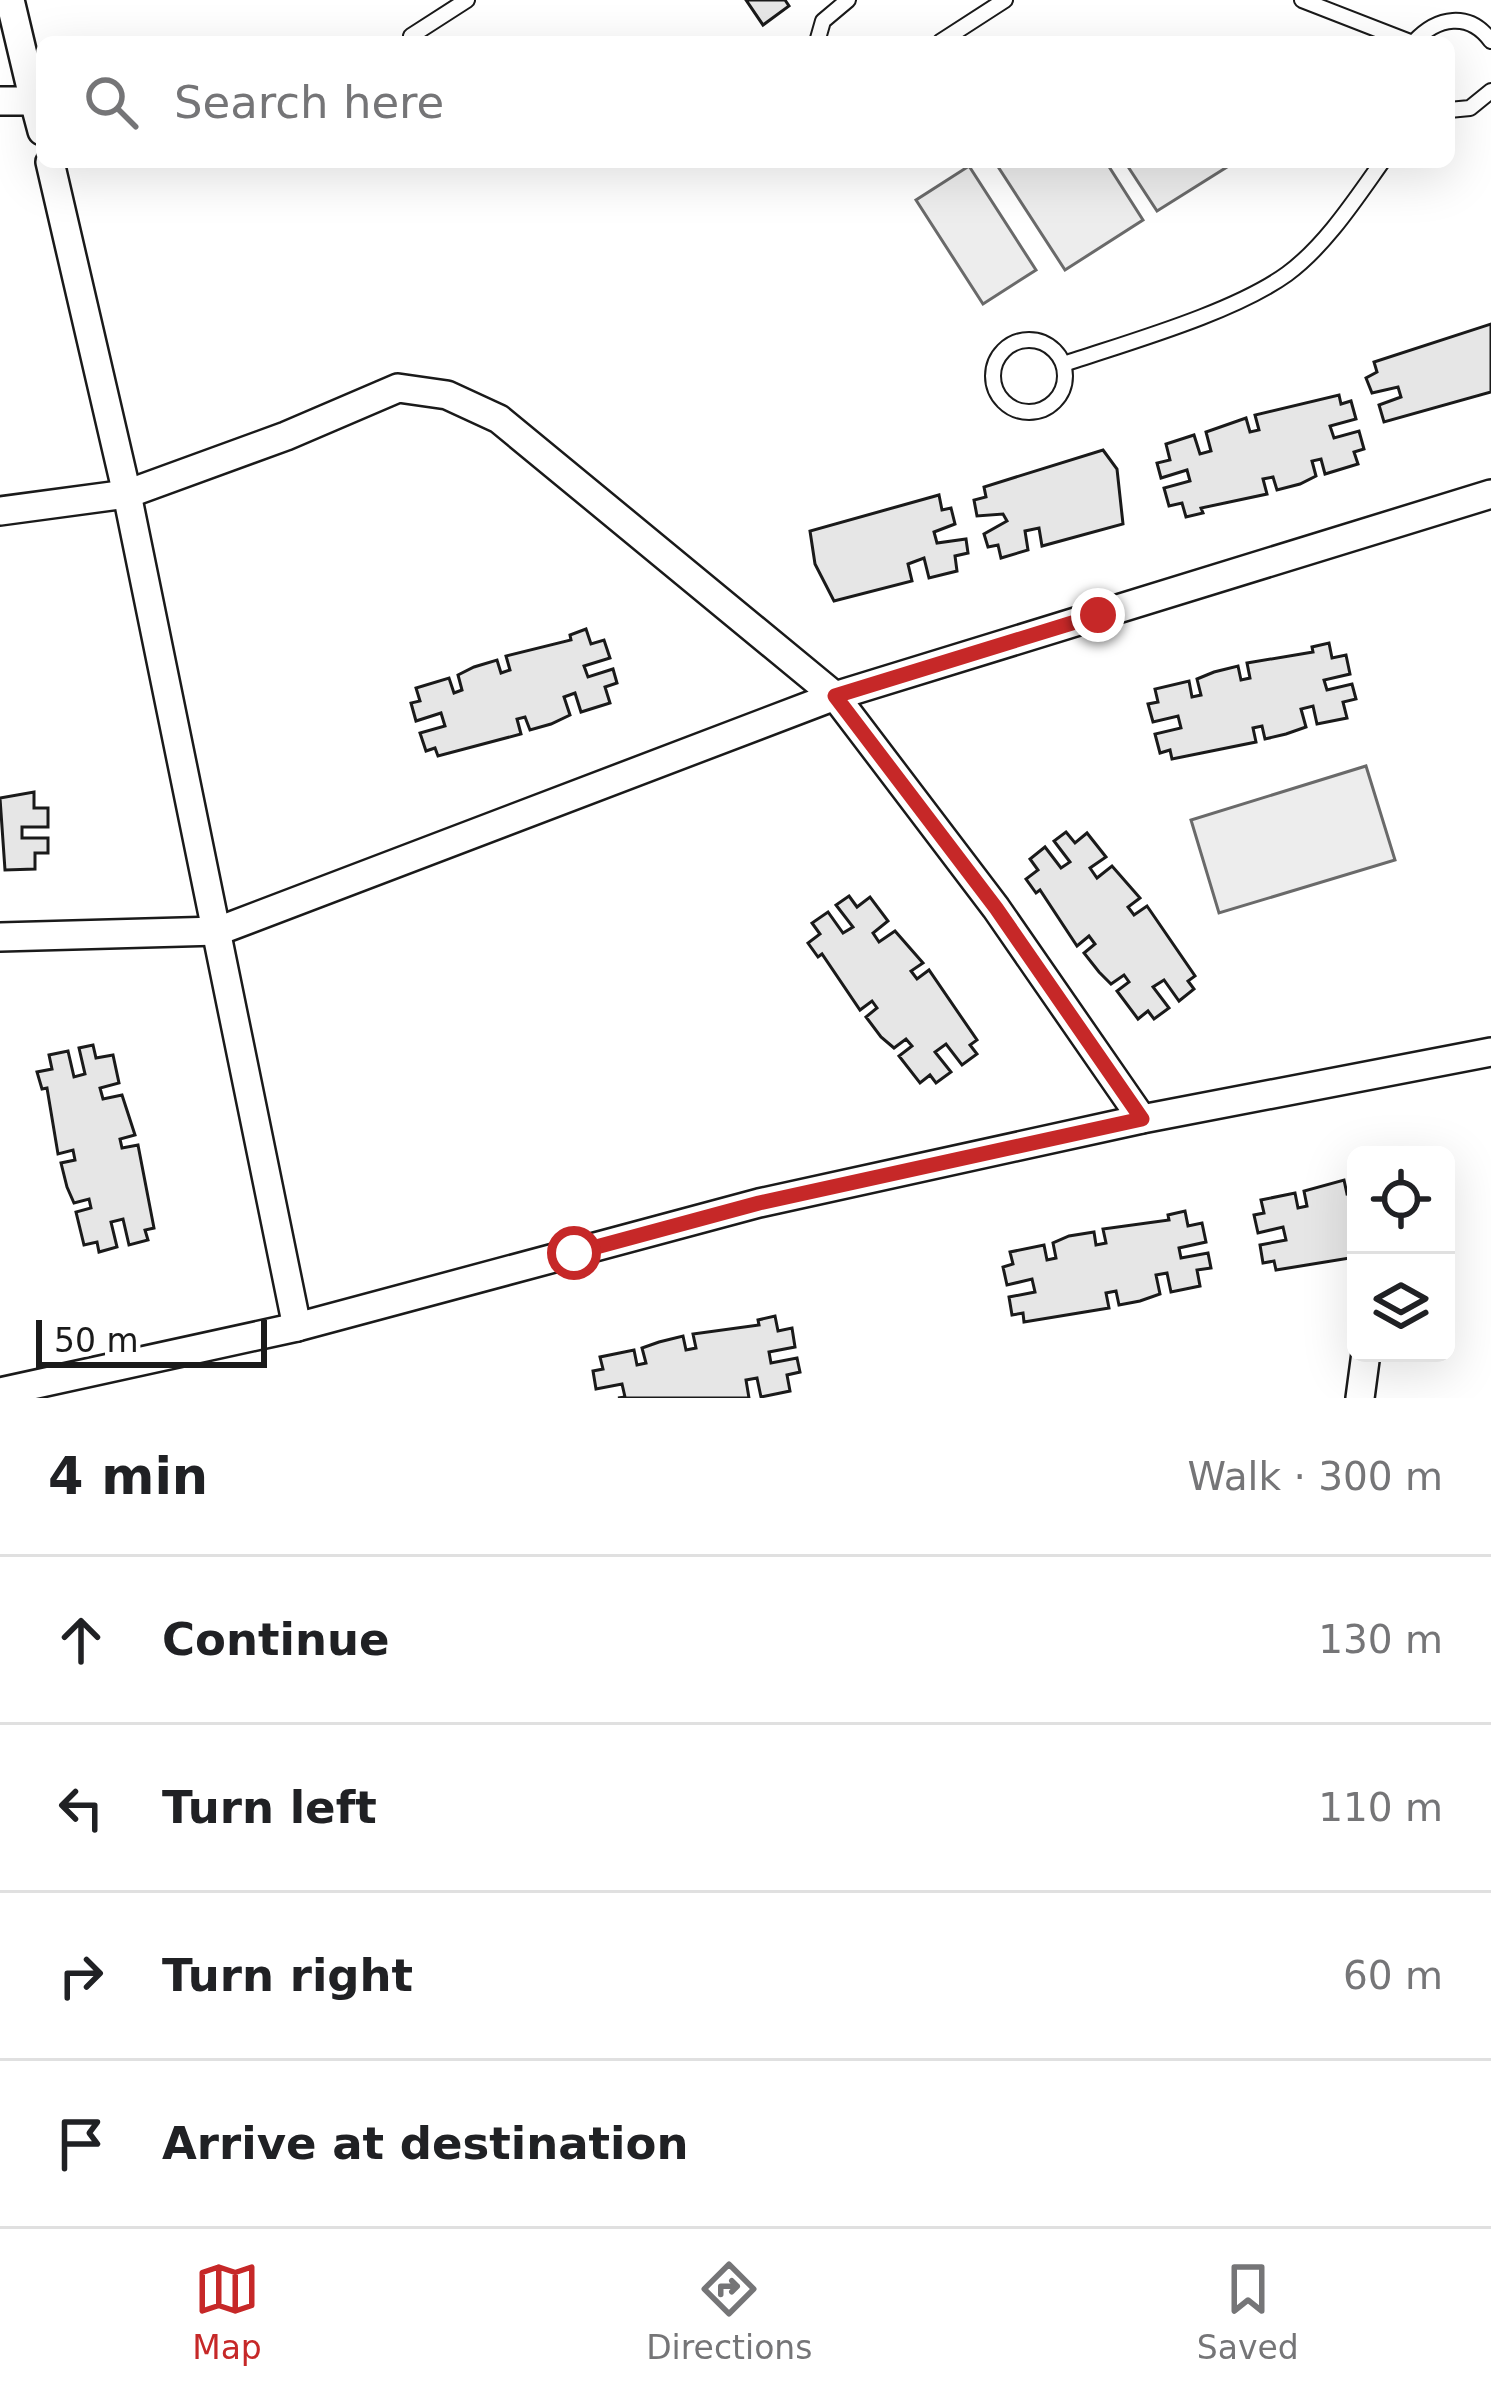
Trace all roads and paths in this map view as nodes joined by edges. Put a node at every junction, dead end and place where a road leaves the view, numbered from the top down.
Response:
1 (10, 0) edge
2 (467, 0) edge
3 (848, 0) edge
4 (1005, 0) edge
5 (1302, 0) edge
6 (411, 36) dead end
7 (819, 36) edge
8 (949, 36) edge
9 (1396, 36) edge
10 (1418, 36) edge
11 (1491, 41) edge
12 (1490, 94) edge
13 (0, 101) edge
14 (34, 101) junction
15 (36, 108) edge
16 (1455, 109) edge
17 (51, 168) edge
18 (1378, 168) edge
19 (1064, 364) junction
20 (128, 494) junction
21 (1491, 494) edge
22 (0, 511) edge
23 (835, 696) junction
24 (218, 931) junction
25 (0, 937) edge
26 (1491, 1052) edge
27 (1142, 1119) junction
28 (297, 1327) junction
29 (1365, 1362) edge
30 (0, 1392) edge
31 (1360, 1398) edge

1 - 14 street
2 - 6 lane
3 - 7 lane
4 - 8 lane
5 - 9 lane
10 - 11 lane
12 - 16 lane
13 - 14 street
14 - 15 street
17 - 20 street
18 - 19 lane
19 - 19 lane
20 - 22 street
20 - 23 street
20 - 24 street
21 - 23 street
23 - 24 street
23 - 27 street
24 - 25 street
24 - 28 street
26 - 27 street
27 - 28 street
28 - 30 street
29 - 31 street

